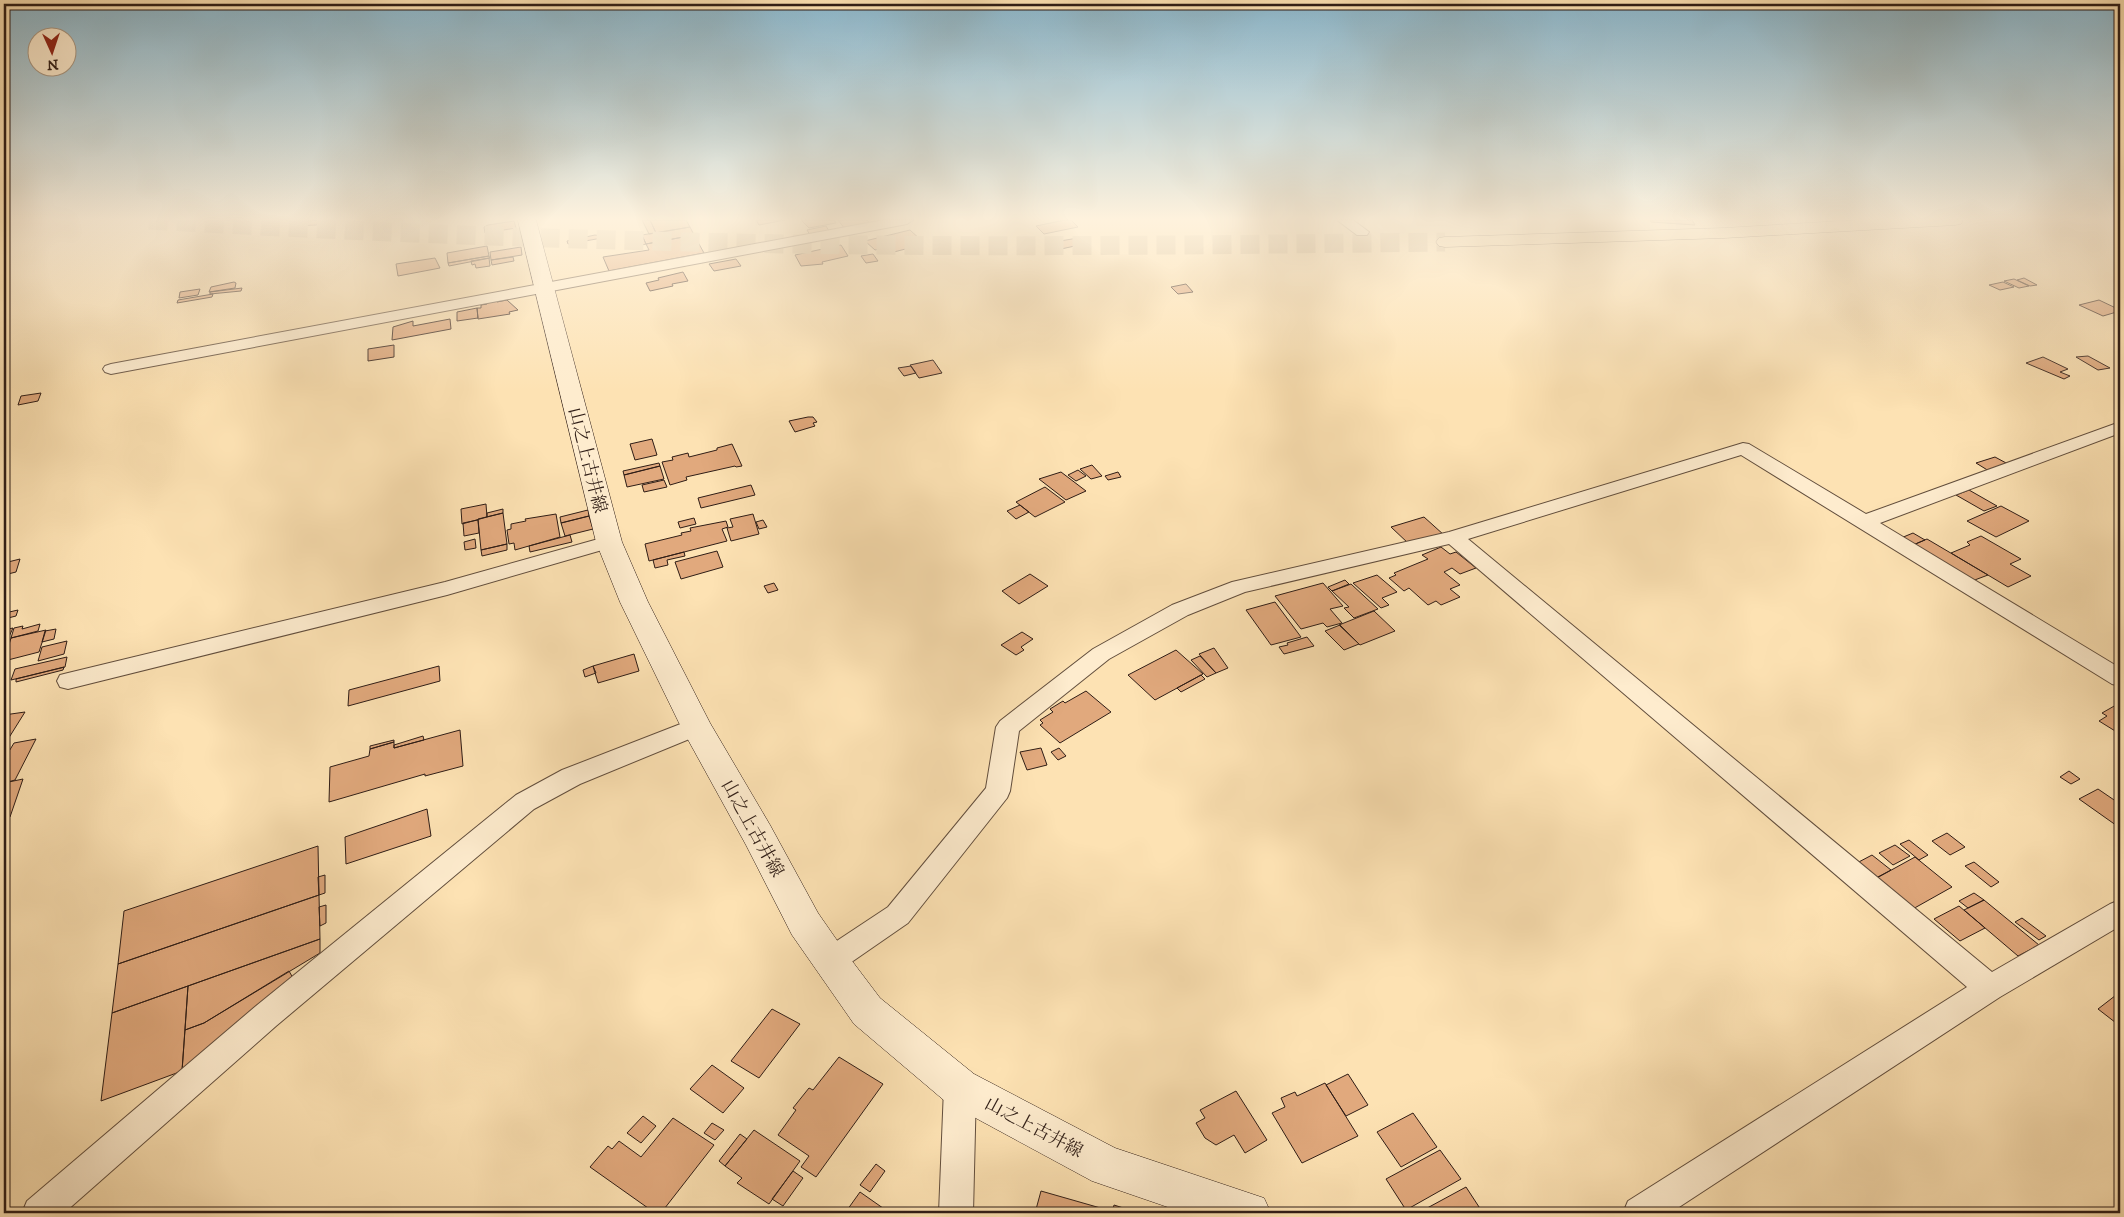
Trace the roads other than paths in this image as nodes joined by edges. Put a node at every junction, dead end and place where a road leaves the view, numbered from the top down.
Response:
1 (541, 277) edge
2 (608, 277) edge
3 (544, 289) junction
4 (111, 369) dead end
5 (2120, 427) edge
6 (1864, 522) junction
7 (1453, 537) junction
8 (609, 542) junction
9 (2120, 678) edge
10 (68, 682) dead end
11 (696, 727) junction
12 (2120, 912) edge
13 (830, 961) junction
14 (1990, 988) junction
15 (960, 1088) junction
16 (39, 1213) edge
17 (956, 1213) edge
18 (1249, 1213) edge
19 (1640, 1213) edge

1 - 3 main road, 山之上古井線
2 - 3 street
3 - 4 street
3 - 8 main road, 山之上古井線
5 - 6 street
6 - 7 street
6 - 9 street
7 - 13 street
7 - 14 street
8 - 10 street
8 - 11 main road, 山之上古井線
11 - 13 main road, 山之上古井線
11 - 16 street
12 - 14 street
13 - 15 main road, 山之上古井線
14 - 19 street
15 - 17 street
15 - 18 main road, 山之上古井線

